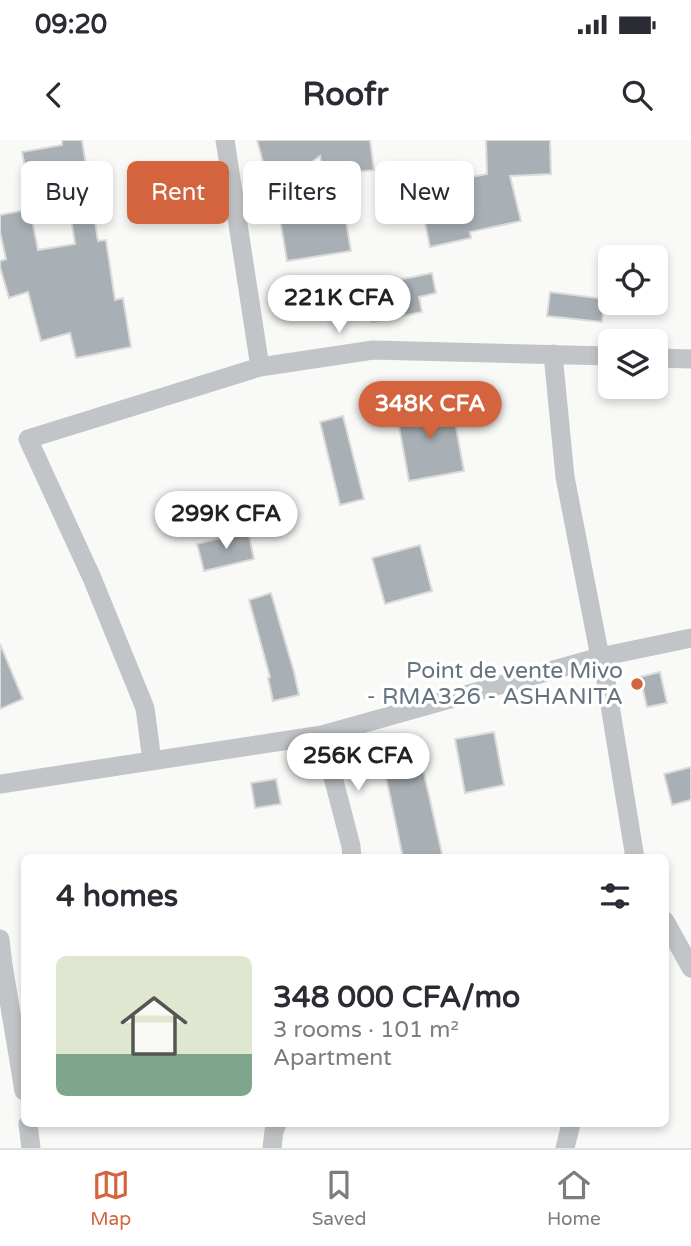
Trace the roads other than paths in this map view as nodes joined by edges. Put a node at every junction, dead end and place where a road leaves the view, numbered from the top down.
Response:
1 (225, 140) edge
2 (553, 354) junction
3 (598, 356) edge
4 (668, 358) edge
5 (691, 359) edge
6 (260, 368) junction
7 (691, 638) edge
8 (600, 657) junction
9 (322, 735) junction
10 (152, 761) junction
11 (0, 784) edge
12 (352, 854) edge
13 (634, 854) edge
14 (669, 928) edge
15 (0, 939) edge
16 (691, 968) edge
17 (21, 1073) edge
18 (28, 1127) edge
19 (276, 1127) edge
20 (569, 1127) edge
21 (31, 1148) edge
22 (272, 1148) edge
23 (565, 1148) edge

1 - 6 street
2 - 3 street
2 - 6 street
2 - 8 street
4 - 5 street
6 - 10 street
7 - 8 street
8 - 9 street
8 - 13 street
9 - 10 street
9 - 12 street
10 - 11 street
14 - 16 street
15 - 17 street
18 - 21 street
19 - 22 street
20 - 23 street

